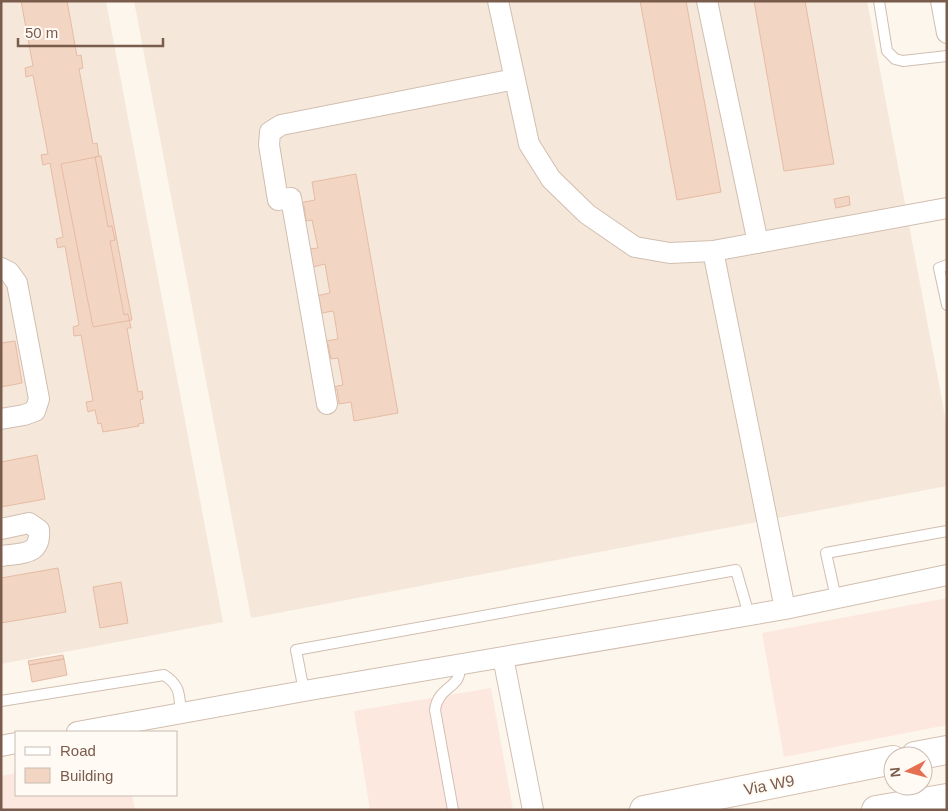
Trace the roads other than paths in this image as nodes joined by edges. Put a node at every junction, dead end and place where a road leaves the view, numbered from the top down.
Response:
1 (498, 1) edge
2 (707, 1) edge
3 (879, 1) edge
4 (941, 1) edge
5 (947, 33) edge
6 (947, 56) edge
7 (515, 79) junction
8 (947, 208) edge
9 (758, 243) junction
10 (713, 251) junction
11 (947, 265) edge
12 (1, 268) edge
13 (947, 305) edge
14 (327, 404) dead end
15 (1, 419) edge
16 (1, 529) edge
17 (947, 531) edge
18 (1, 556) edge
19 (947, 575) edge
20 (836, 598) junction
21 (785, 609) junction
22 (749, 615) junction
23 (503, 657) junction
24 (459, 665) junction
25 (304, 691) junction
26 (1, 701) edge
27 (181, 714) junction
28 (83, 731) edge
29 (15, 743) edge
30 (1, 746) edge
31 (947, 750) edge
32 (933, 753) edge
33 (883, 762) edge
34 (947, 798) edge
35 (453, 810) edge
36 (533, 810) edge
37 (644, 810) edge
38 (876, 810) edge

1 - 7 street
2 - 9 street
3 - 6 lane
4 - 5 street
7 - 10 street
7 - 14 street
8 - 9 street
9 - 10 street
10 - 21 street
11 - 13 lane
12 - 15 street
16 - 18 street
17 - 20 lane
19 - 20 street
20 - 21 street
21 - 22 street
22 - 23 street
22 - 25 lane
23 - 24 street
23 - 36 street
24 - 25 street
24 - 35 lane
25 - 27 street
26 - 27 lane
27 - 28 street
29 - 30 street
31 - 32 street
33 - 37 street, Via W9
34 - 38 street

